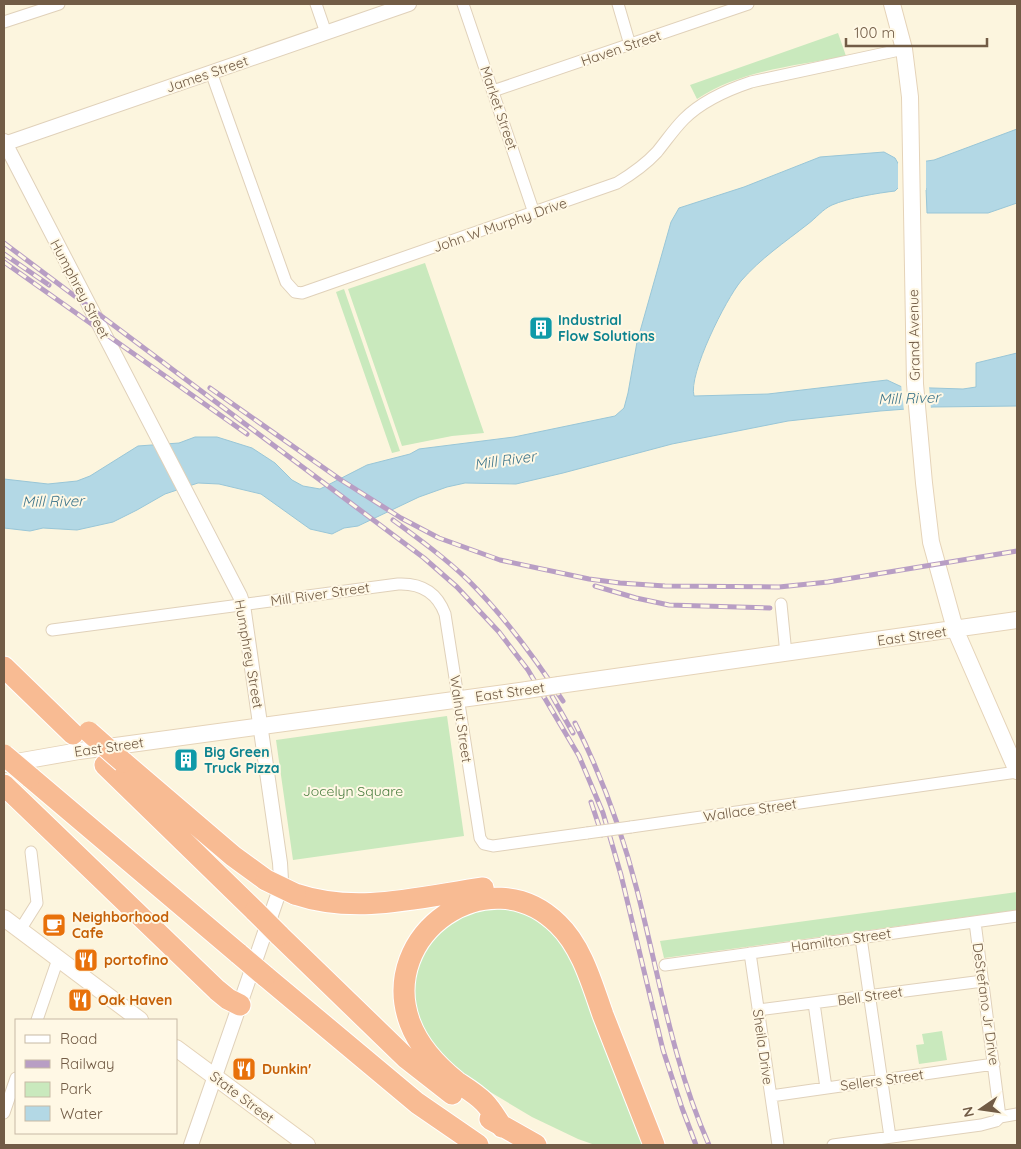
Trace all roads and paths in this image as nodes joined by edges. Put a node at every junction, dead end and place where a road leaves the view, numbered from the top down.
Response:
1 (59, 4) edge
2 (316, 4) edge
3 (409, 4) edge
4 (463, 4) edge
5 (618, 4) edge
6 (748, 4) edge
7 (892, 4) edge
8 (4, 22) edge
9 (326, 33) junction
10 (630, 45) junction
11 (904, 49) junction
12 (211, 72) junction
13 (493, 91) junction
14 (4, 143) edge
15 (534, 213) junction
16 (435, 596) joint
17 (781, 604) dead end
18 (243, 605) junction
19 (1017, 620) edge
20 (955, 629) junction
21 (52, 630) dead end
22 (786, 654) junction
23 (4, 666) edge
24 (458, 699) junction
25 (261, 726) junction
26 (4, 755) edge
27 (4, 764) edge
28 (114, 764) junction
29 (1017, 772) edge
30 (4, 785) edge
31 (484, 844) joint
32 (31, 852) dead end
33 (1017, 916) edge
34 (4, 918) edge
35 (975, 922) junction
36 (20, 930) junction
37 (861, 938) junction
38 (750, 953) junction
39 (58, 959) junction
40 (665, 965) dead end
41 (982, 980) junction
42 (870, 996) junction
43 (814, 1003) junction
44 (240, 1005) junction
45 (758, 1010) junction
46 (37, 1019) edge
47 (139, 1019) edge
48 (178, 1049) edge
49 (994, 1064) junction
50 (215, 1076) junction
51 (882, 1080) junction
52 (15, 1081) edge
53 (826, 1088) junction
54 (770, 1096) junction
55 (417, 1103) junction
56 (4, 1113) edge
57 (1017, 1114) edge
58 (1000, 1117) junction
59 (502, 1127) junction
60 (890, 1137) junction
61 (777, 1144) edge
62 (191, 1145) edge
63 (307, 1145) edge
64 (453, 1145) edge
65 (478, 1145) edge
66 (536, 1145) edge
67 (654, 1145) edge
68 (666, 1145) edge
69 (832, 1145) edge

1 - 8 street
2 - 9 street
3 - 9 street, James Street
4 - 13 street, Market Street
5 - 10 street
6 - 10 street, Haven Street
7 - 11 main road, Grand Avenue
9 - 12 street, James Street
10 - 13 street, Haven Street
11 - 15 street, John W Murphy Drive
11 - 20 main road, Grand Avenue
12 - 14 street, James Street
12 - 15 street, John W Murphy Drive
13 - 15 street, Market Street
14 - 18 street, Humphrey Street
16 - 18 street, Mill River Street
16 - 24 street, Walnut Street
17 - 22 street
18 - 21 street, Mill River Street
18 - 25 street, Humphrey Street
19 - 20 main road, East Street
20 - 22 main road, East Street
20 - 29 main road, Grand Avenue
22 - 24 main road, East Street, bridge
23 - 28 highway, bridge
24 - 25 main road, East Street
24 - 31 street, Walnut Street
25 - 27 main road, East Street
25 - 44 street, Humphrey Street
26 - 55 highway, bridge
28 - 59 highway, bridge
28 - 68 highway, bridge
29 - 31 street, Wallace Street, bridge
30 - 44 highway
32 - 36 street
33 - 35 street, Hamilton Street
34 - 36 main road
35 - 37 street, Hamilton Street
35 - 41 street, DeStefano Jr Drive
36 - 39 main road
37 - 38 street, Hamilton Street
37 - 42 street
38 - 40 street, Hamilton Street
38 - 45 street, Sheila Drive
39 - 46 street
39 - 47 main road
41 - 42 street, Bell Street
41 - 49 street, DeStefano Jr Drive
42 - 43 street, Bell Street
42 - 51 street
43 - 45 street, Bell Street
43 - 53 street
44 - 50 street, Humphrey Street
45 - 54 street, Sheila Drive
48 - 50 main road, State Street
49 - 51 street, Sellers Street
49 - 58 street, DeStefano Jr Drive
50 - 62 street, Humphrey Street
50 - 63 main road, State Street
51 - 53 street, Sellers Street
51 - 60 street
52 - 56 street
53 - 54 street, Sellers Street
54 - 61 street, Sheila Drive
55 - 64 highway
55 - 65 highway
57 - 58 street
58 - 60 street
59 - 66 highway
59 - 67 highway
60 - 69 street

